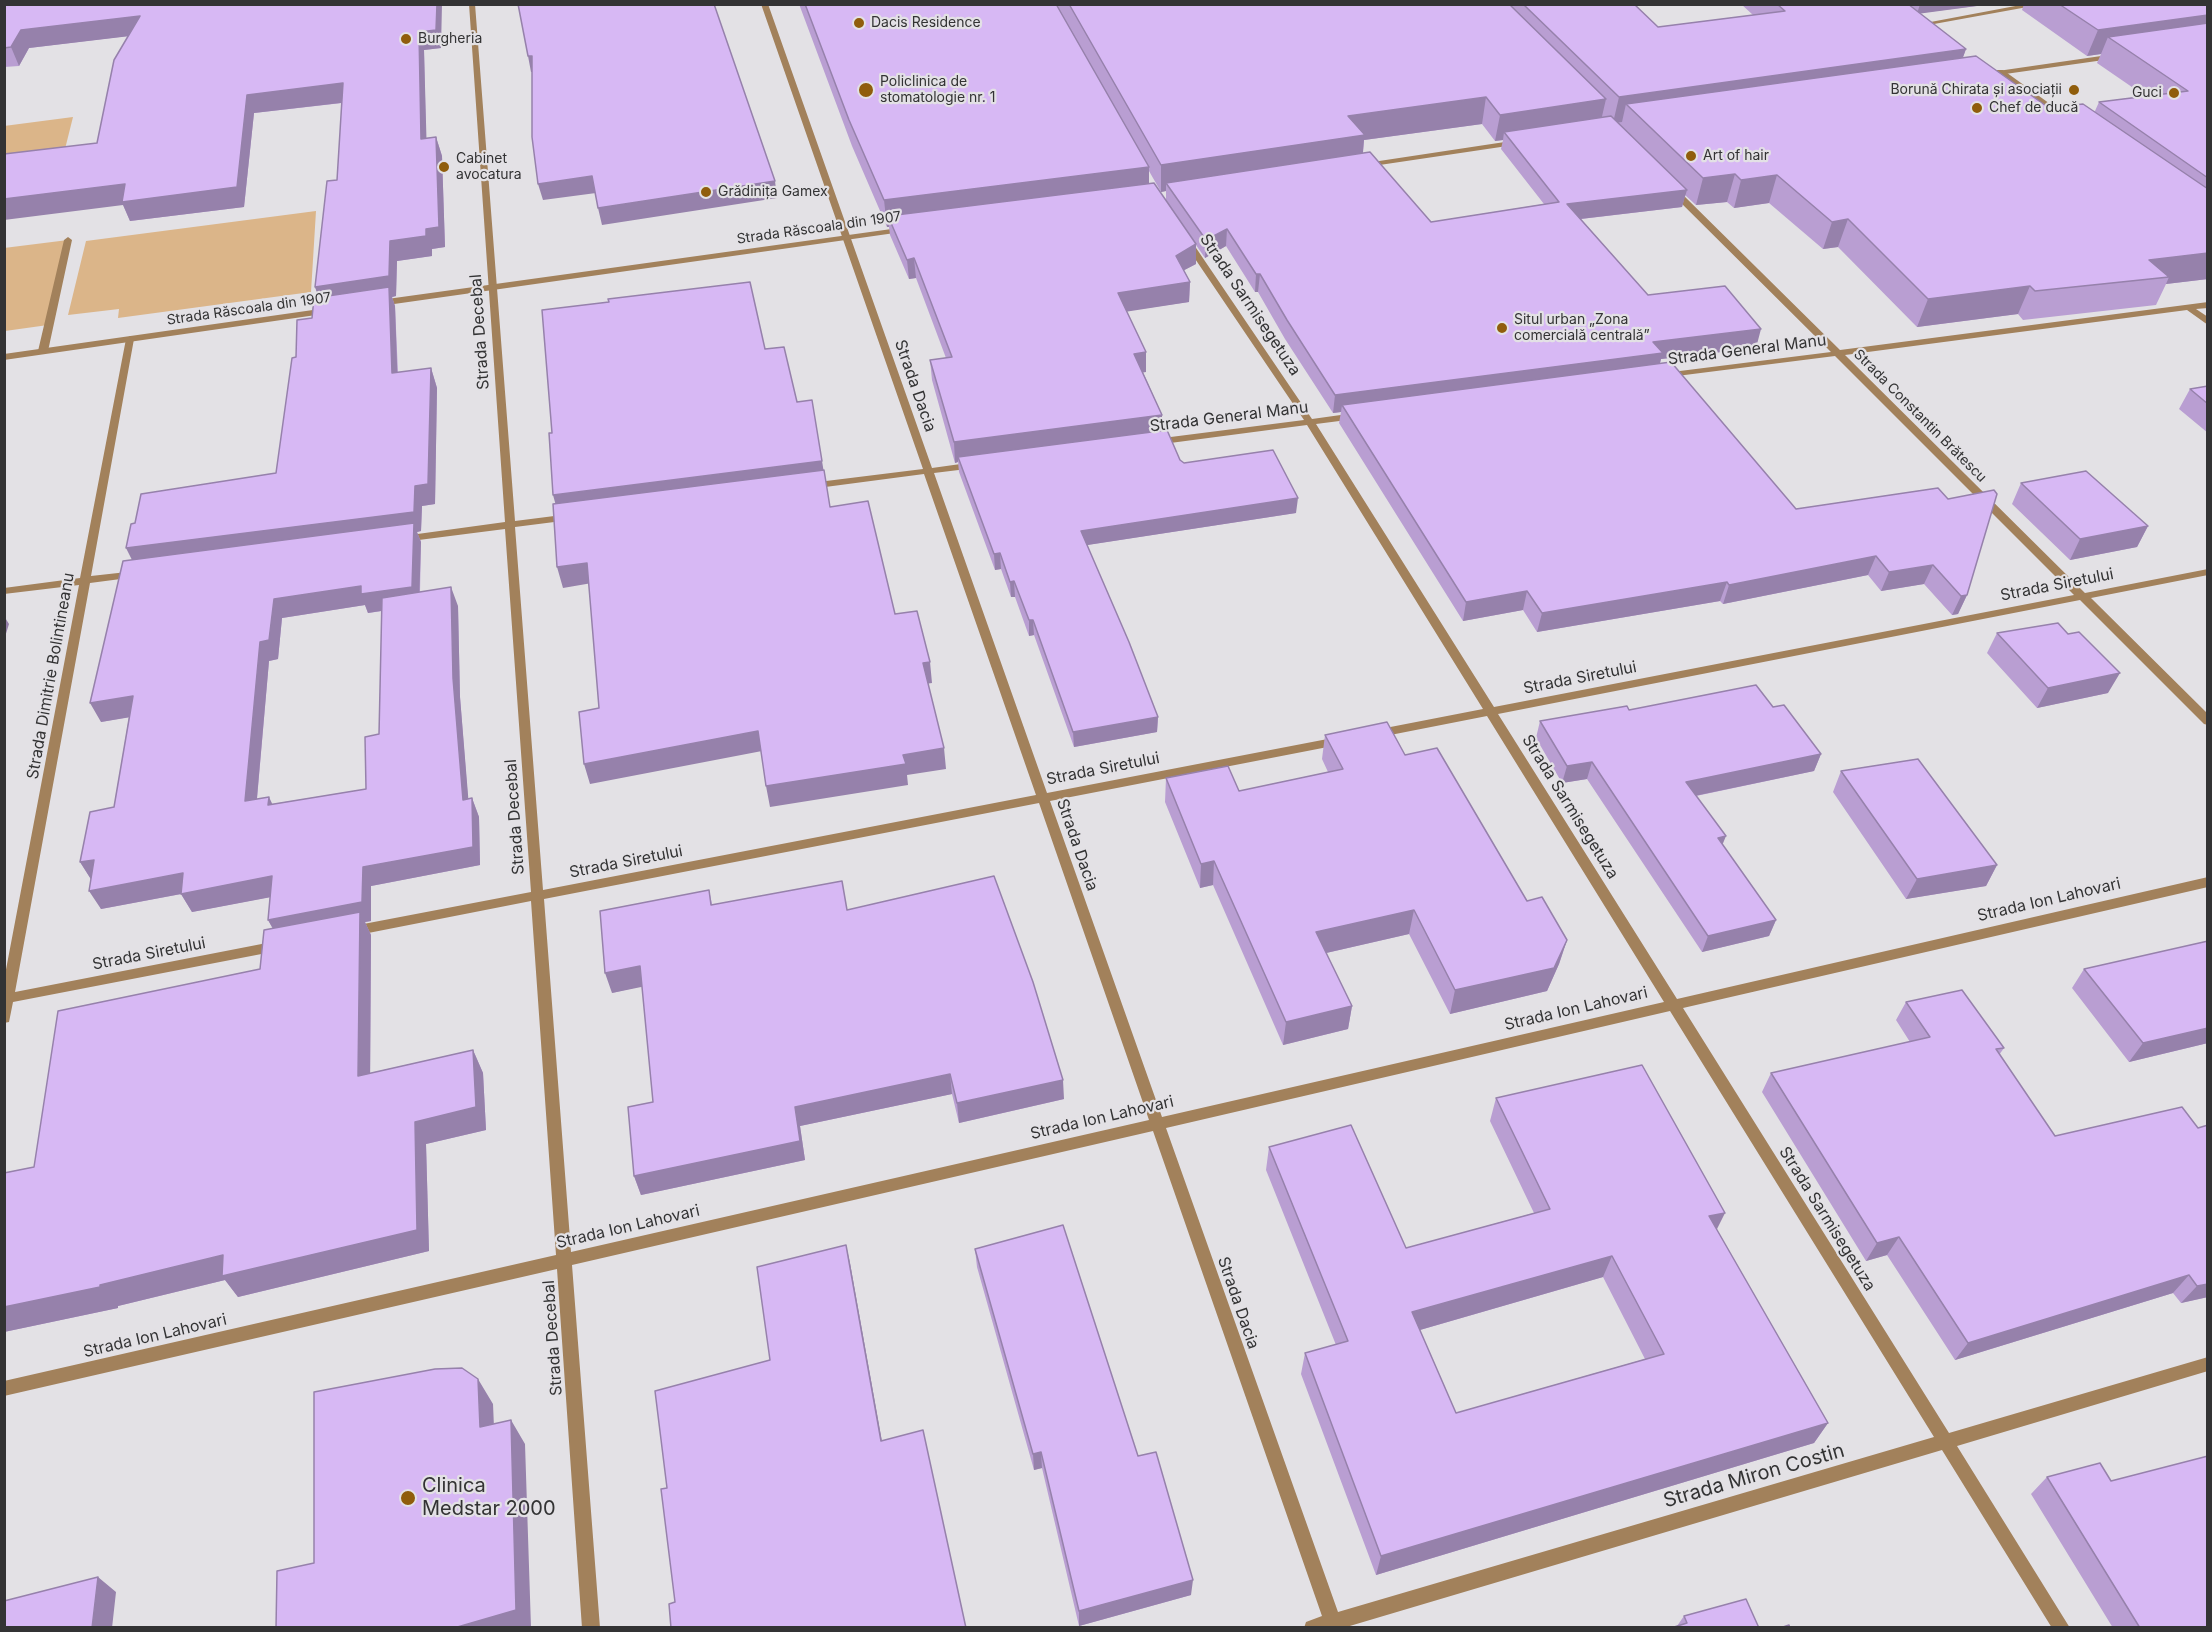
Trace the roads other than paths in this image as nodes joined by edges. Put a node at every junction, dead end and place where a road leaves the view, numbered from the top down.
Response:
1 (472, 4) edge
2 (764, 4) edge
3 (2041, 4) edge
4 (1914, 18) edge
5 (1923, 24) junction
6 (1932, 31) edge
7 (2127, 54) edge
8 (2000, 72) junction
9 (1981, 73) edge
10 (2066, 120) edge
11 (1528, 141) edge
12 (1354, 167) edge
13 (1669, 187) edge
14 (1177, 226) edge
15 (915, 228) edge
16 (845, 237) junction
17 (68, 240) dead end
18 (493, 287) junction
19 (376, 304) edge
20 (2208, 306) edge
21 (2189, 308) junction
22 (341, 309) edge
23 (2208, 322) edge
24 (130, 339) junction
25 (43, 351) junction
26 (1838, 354) junction
27 (4, 357) edge
28 (1650, 378) edge
29 (1368, 414) edge
30 (1310, 422) junction
31 (1148, 443) edge
32 (986, 464) edge
33 (928, 471) junction
34 (800, 488) edge
35 (580, 516) edge
36 (511, 525) junction
37 (393, 540) edge
38 (2208, 572) edge
39 (144, 573) edge
40 (85, 580) junction
41 (4, 591) edge
42 (2082, 597) junction
43 (1491, 712) junction
44 (2208, 721) edge
45 (1042, 798) junction
46 (2208, 882) edge
47 (538, 896) junction
48 (338, 934) edge
49 (291, 944) edge
50 (6, 998) edge
51 (1674, 1005) junction
52 (4, 1018) edge
53 (1157, 1124) junction
54 (564, 1260) junction
55 (2208, 1364) edge
56 (4, 1389) edge
57 (1946, 1441) junction
58 (1334, 1624) edge
59 (591, 1628) edge
60 (1312, 1628) edge
61 (2062, 1628) edge

1 - 18 street, Strada Decebal
2 - 16 street, Strada Dacia
3 - 5 street
4 - 5 street
5 - 6 street
7 - 8 street
8 - 9 street
8 - 10 street
11 - 12 street
13 - 26 street, Strada Constantin Brătescu
14 - 30 street, Strada Sarmisegetuza
15 - 16 street, Strada Răscoala din 1907
16 - 18 street, Strada Răscoala din 1907
16 - 33 street, Strada Dacia
17 - 25 street
18 - 19 street, Strada Răscoala din 1907
18 - 36 street, Strada Decebal
20 - 21 street, Strada General Manu
21 - 23 street
21 - 26 street, Strada General Manu
22 - 24 street, Strada Răscoala din 1907
24 - 25 street, Strada Răscoala din 1907
24 - 40 street, Strada Dimitrie Bolintineanu
25 - 27 street, Strada Răscoala din 1907
26 - 28 street, Strada General Manu
26 - 42 street, Strada Constantin Brătescu
29 - 30 street, Strada General Manu
30 - 31 street, Strada General Manu
30 - 43 street, Strada Sarmisegetuza
32 - 33 street
33 - 34 street
33 - 45 street, Strada Dacia
35 - 36 street
36 - 37 street
36 - 47 street, Strada Decebal
38 - 42 street, Strada Siretului
39 - 40 street
40 - 41 street
40 - 50 street, Strada Dimitrie Bolintineanu
42 - 43 street, Strada Siretului
42 - 44 street, Strada Constantin Brătescu
43 - 45 street, Strada Siretului
43 - 51 street, Strada Sarmisegetuza
45 - 47 street, Strada Siretului
45 - 53 street, Strada Dacia
46 - 51 street, Strada Ion Lahovari
47 - 48 street, Strada Siretului
47 - 54 street, Strada Decebal
49 - 50 street, Strada Siretului
50 - 52 street, Strada Dimitrie Bolintineanu
51 - 53 street, Strada Ion Lahovari
51 - 57 street, Strada Sarmisegetuza
53 - 54 street, Strada Ion Lahovari
53 - 58 street, Strada Dacia
54 - 56 street, Strada Ion Lahovari
54 - 59 street, Strada Decebal
55 - 57 street, Strada Miron Costin
57 - 58 street, Strada Miron Costin
57 - 61 street, Strada Sarmisegetuza
58 - 60 street, Strada Miron Costin

